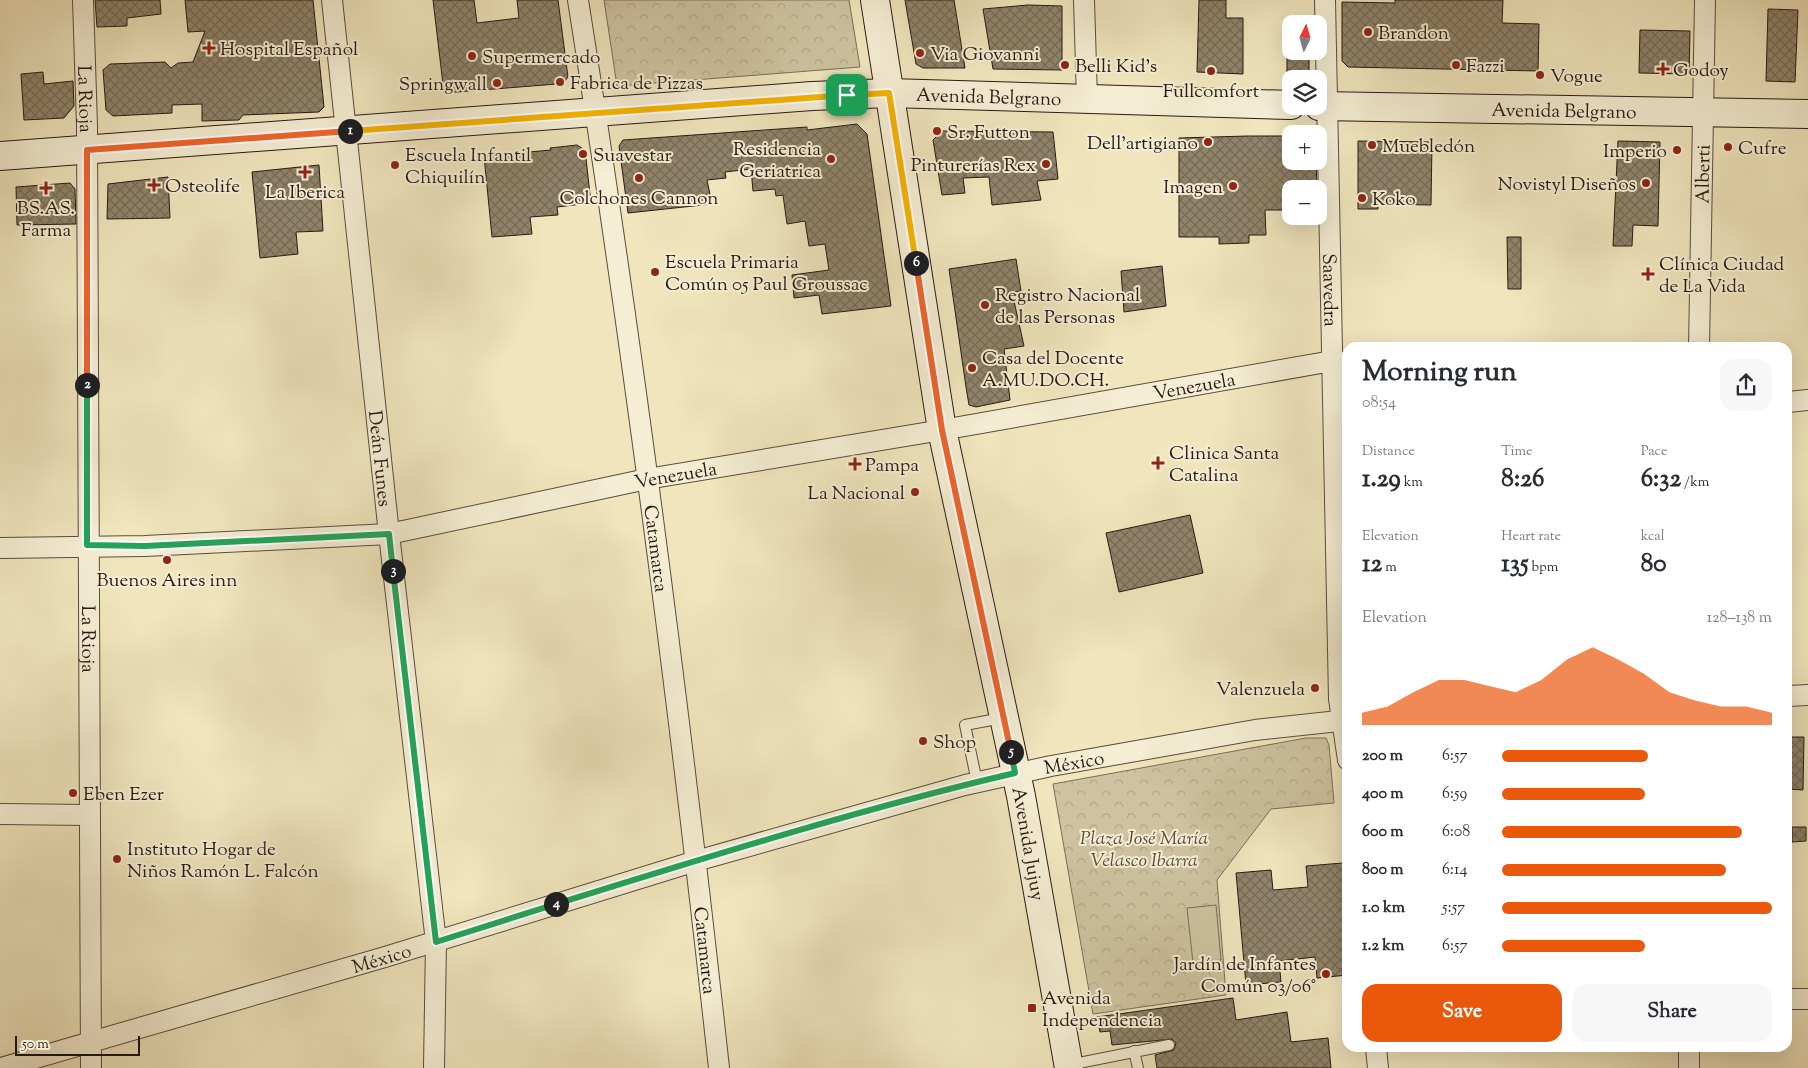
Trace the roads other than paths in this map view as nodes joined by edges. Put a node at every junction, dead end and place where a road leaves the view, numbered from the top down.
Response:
1 (83, 0) edge
2 (332, 0) edge
3 (578, 0) edge
4 (875, 0) edge
5 (1084, 0) edge
6 (1325, 0) edge
7 (1705, 0) edge
8 (1324, 70) edge
9 (889, 93) junction
10 (1088, 100) junction
11 (1282, 105) edge
12 (1327, 106) edge
13 (1702, 111) junction
14 (596, 113) junction
15 (1808, 114) edge
16 (1324, 115) edge
17 (347, 131) junction
18 (87, 150) junction
19 (0, 156) edge
20 (1699, 342) edge
21 (1340, 362) edge
22 (1808, 400) edge
23 (1792, 402) edge
24 (942, 430) junction
25 (647, 479) junction
26 (389, 534) junction
27 (87, 545) junction
28 (0, 548) edge
29 (1808, 695) edge
30 (1792, 696) edge
31 (1342, 707) edge
32 (1003, 718) junction
33 (1342, 720) edge
34 (1015, 773) junction
35 (977, 782) junction
36 (0, 814) edge
37 (88, 815) junction
38 (696, 861) junction
39 (436, 942) junction
40 (1792, 999) edge
41 (1808, 999) edge
42 (89, 1042) junction
43 (1169, 1045) dead end
44 (1134, 1051) junction
45 (1376, 1052) edge
46 (1689, 1052) edge
47 (1069, 1066) edge
48 (1, 1068) edge
49 (90, 1068) edge
50 (434, 1068) edge
51 (719, 1068) edge
52 (1138, 1068) edge
53 (1378, 1068) edge
54 (1689, 1068) edge

1 - 18 street, La Rioja
2 - 17 street, Deán Funes
3 - 14 street, Catamarca
4 - 9 main road, Avenida Jujuy
5 - 10 street
6 - 8 street, Saavedra
7 - 13 street, Alberti
9 - 10 main road, Avenida Belgrano
9 - 14 main road, Avenida Belgrano
9 - 24 main road, Avenida Jujuy
10 - 11 main road, Avenida Belgrano
12 - 13 main road, Avenida Belgrano
13 - 15 main road, Avenida Belgrano
13 - 20 street, Alberti
14 - 17 main road, Avenida Belgrano
14 - 25 street, Catamarca
16 - 21 street, Saavedra
17 - 18 main road, Avenida Belgrano
17 - 26 street, Deán Funes
18 - 19 main road, Avenida Belgrano
18 - 27 street, La Rioja
21 - 24 street, Venezuela
21 - 31 street, Saavedra
22 - 23 street
24 - 25 street, Venezuela
24 - 32 main road, Avenida Jujuy
25 - 26 street, Venezuela
25 - 38 street, Catamarca
26 - 27 street, Venezuela
26 - 39 street, Deán Funes
27 - 28 street, Venezuela
27 - 37 street, La Rioja
29 - 30 street
32 - 34 main road, Avenida Jujuy
32 - 35 lane
33 - 34 street, México
34 - 35 street, México
34 - 47 main road, Avenida Jujuy
35 - 38 street, México
36 - 37 street
37 - 42 street, La Rioja
38 - 39 street, México
38 - 51 street, Catamarca
39 - 42 street, México
39 - 50 street, Deán Funes
40 - 41 street
42 - 48 street, México
42 - 49 street, La Rioja
43 - 44 lane
44 - 47 lane
44 - 52 lane
45 - 53 street
46 - 54 street

